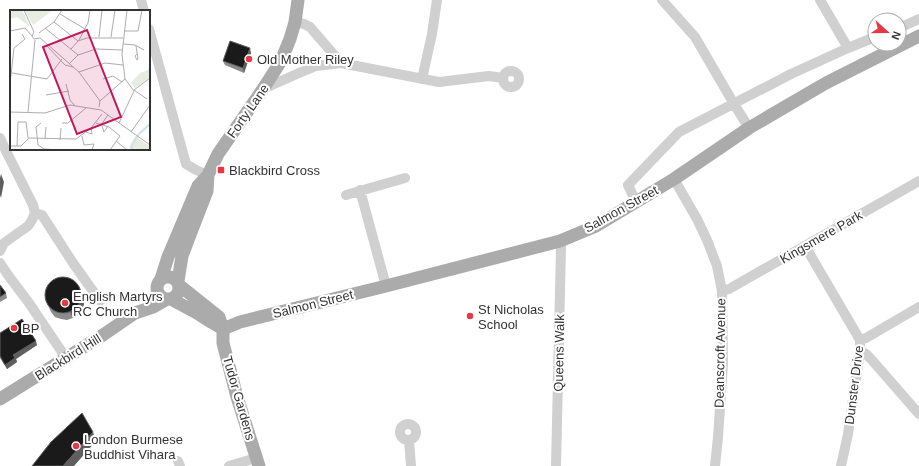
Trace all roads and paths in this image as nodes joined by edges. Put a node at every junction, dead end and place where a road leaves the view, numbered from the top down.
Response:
1 (141, 0) edge
2 (298, 0) edge
3 (437, 0) edge
4 (662, 0) edge
5 (820, 0) edge
6 (144, 10) edge
7 (919, 19) edge
8 (295, 22) junction
9 (907, 24) edge
10 (150, 33) edge
11 (919, 36) edge
12 (867, 41) edge
13 (848, 48) junction
14 (341, 63) junction
15 (503, 78) dead end
16 (422, 79) junction
17 (263, 89) junction
18 (734, 104) junction
19 (749, 128) junction
20 (0, 138) edge
21 (2, 150) edge
22 (208, 175) junction
23 (405, 178) dead end
24 (674, 179) junction
25 (919, 181) edge
26 (360, 190) junction
27 (346, 195) dead end
28 (636, 202) junction
29 (35, 213) junction
30 (560, 241) junction
31 (805, 246) junction
32 (0, 251) edge
33 (0, 263) edge
34 (159, 283) junction
35 (178, 283) junction
36 (386, 286) junction
37 (722, 291) junction
38 (169, 299) junction
39 (100, 301) dead end
40 (919, 307) edge
41 (136, 313) junction
42 (223, 329) junction
43 (860, 340) junction
44 (860, 351) junction
45 (66, 358) junction
46 (0, 399) edge
47 (919, 414) edge
48 (409, 440) dead end
49 (258, 462) edge
50 (229, 466) edge
51 (411, 466) edge
52 (556, 466) edge
53 (715, 466) edge
54 (841, 466) edge

1 - 6 street
2 - 8 main road, Forty Lane
3 - 16 street
4 - 18 street
5 - 13 street
7 - 9 street
8 - 14 street
8 - 17 main road, Forty Lane
10 - 22 street
11 - 19 main road, Salmon Street
12 - 13 street
13 - 18 street
14 - 16 street
14 - 17 street
15 - 16 street
17 - 22 main road, Forty Lane
18 - 19 street
18 - 28 street
19 - 24 main road, Salmon Street
20 - 21 street
21 - 29 street
22 - 34 main road, Forty Lane
22 - 35 main road, Forty Lane
23 - 26 street
24 - 28 main road, Salmon Street
24 - 37 street, Deanscroft Avenue
25 - 31 street, Kingsmere Park
26 - 27 street
26 - 36 street
28 - 30 main road, Salmon Street
29 - 32 street
29 - 39 street
30 - 36 main road, Salmon Street
30 - 52 street, Queens Walk
31 - 37 street, Kingsmere Park
31 - 43 street, Dunster Drive
33 - 45 street
34 - 35 main road
34 - 38 main road
34 - 41 main road, Blackbird Hill
35 - 38 main road
35 - 42 main road
36 - 42 main road, Salmon Street
37 - 53 street, Deanscroft Avenue
38 - 41 main road, Blackbird Hill
38 - 42 main road
40 - 43 street
41 - 45 main road, Blackbird Hill
42 - 49 main road, Tudor Gardens
43 - 44 street, Dunster Drive
44 - 47 street
44 - 54 street, Dunster Drive
45 - 46 main road, Blackbird Hill
48 - 51 street
49 - 50 street

